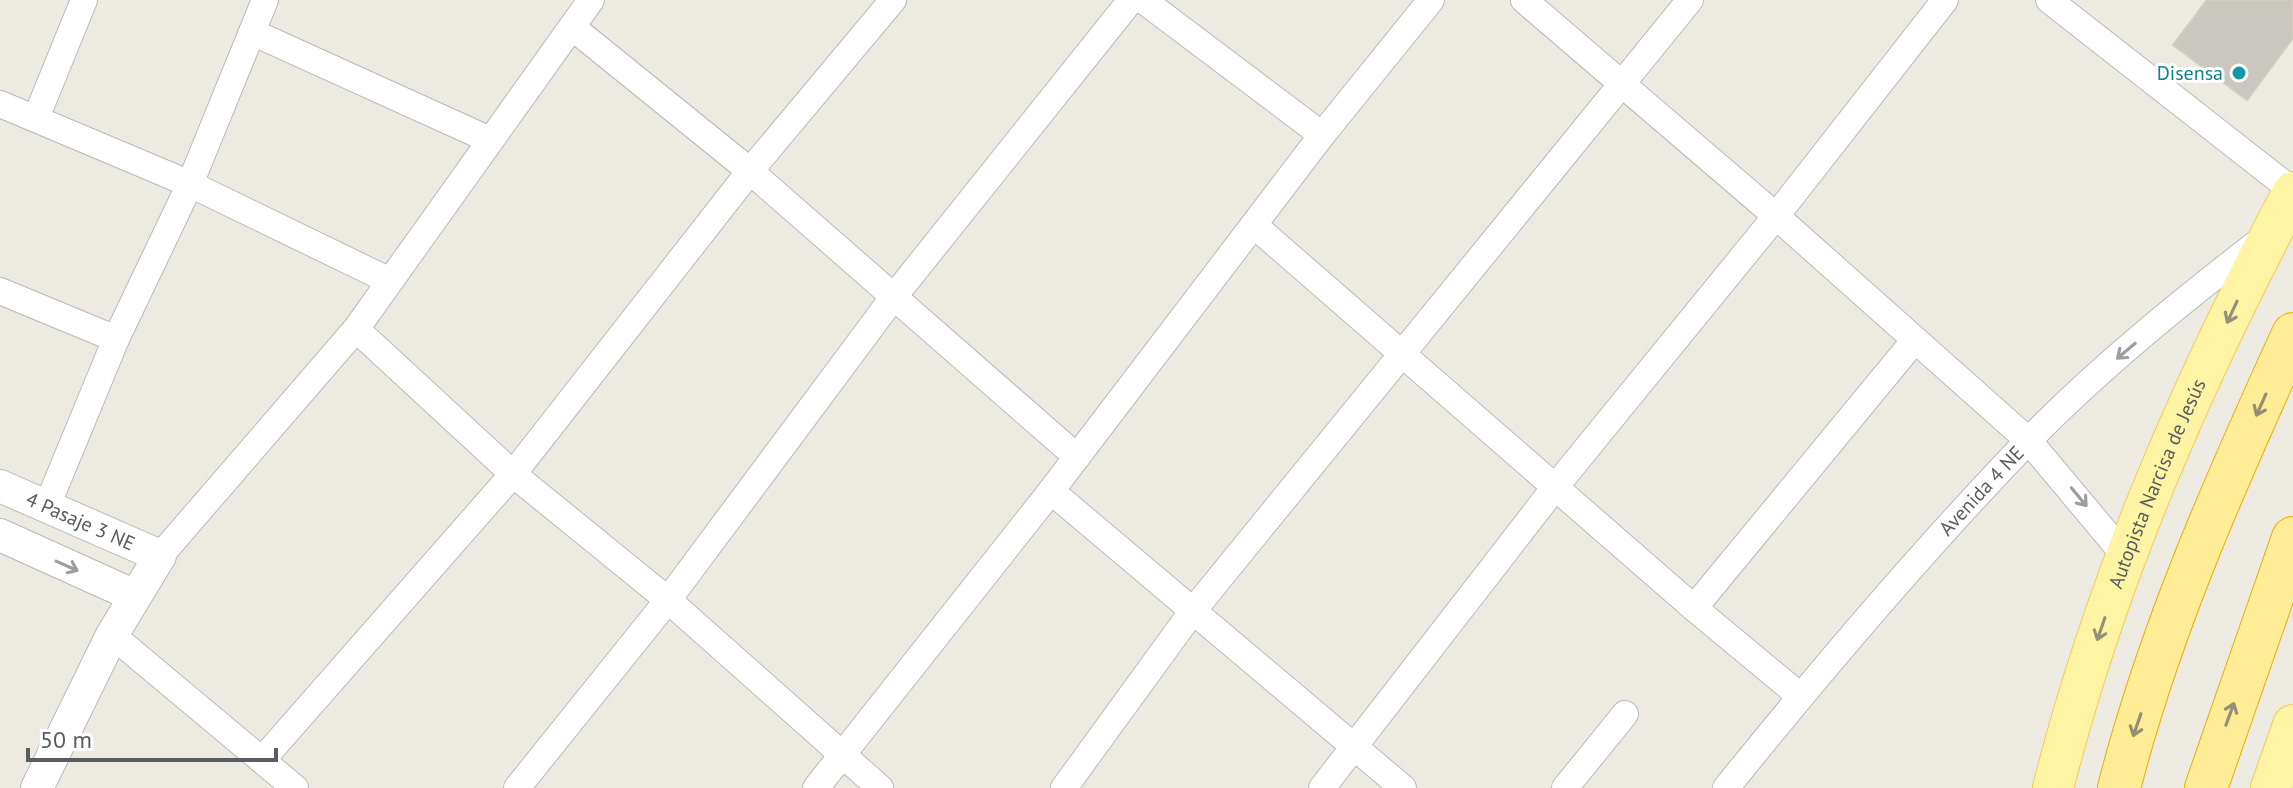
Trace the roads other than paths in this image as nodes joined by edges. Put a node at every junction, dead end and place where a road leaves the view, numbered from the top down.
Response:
1 (84, 0) edge
2 (265, 0) edge
3 (591, 0) edge
4 (893, 0) edge
5 (1131, 0) edge
6 (1143, 0) edge
7 (1431, 0) edge
8 (1524, 0) edge
9 (1690, 0) edge
10 (1945, 0) edge
11 (2049, 0) edge
12 (572, 27) junction
13 (252, 32) junction
14 (1623, 84) junction
15 (0, 104) edge
16 (36, 118) junction
17 (1322, 135) junction
18 (490, 140) junction
19 (750, 171) junction
20 (190, 184) junction
21 (2293, 192) edge
22 (1776, 216) junction
23 (1255, 226) junction
24 (2273, 231) junction
25 (388, 280) junction
26 (0, 291) edge
27 (892, 299) junction
28 (356, 329) junction
29 (2293, 334) edge
30 (116, 339) junction
31 (1914, 341) junction
32 (1403, 351) junction
33 (2029, 441) junction
34 (1077, 457) junction
35 (513, 474) junction
36 (0, 486) edge
37 (1556, 486) junction
38 (1051, 491) junction
39 (47, 506) junction
40 (0, 535) edge
41 (2293, 538) edge
42 (160, 556) junction
43 (2126, 557) junction
44 (135, 596) junction
45 (668, 600) junction
46 (1694, 608) junction
47 (1192, 612) junction
48 (112, 635) junction
49 (1800, 696) junction
50 (1625, 714) dead end
51 (2293, 725) edge
52 (1354, 746) junction
53 (841, 757) junction
54 (262, 760) junction
55 (37, 788) edge
56 (295, 788) edge
57 (517, 788) edge
58 (816, 788) edge
59 (880, 788) edge
60 (1064, 788) edge
61 (1322, 788) edge
62 (1403, 788) edge
63 (1565, 788) edge
64 (1726, 788) edge
65 (2053, 788) edge
66 (2119, 788) edge
67 (2206, 788) edge
68 (2271, 788) edge

1 - 16 street
2 - 13 street
3 - 12 street
4 - 19 street
5 - 27 street
6 - 17 street
7 - 17 street
8 - 14 street
9 - 14 street
10 - 22 street
11 - 21 street
12 - 18 street
12 - 19 street
13 - 18 street
13 - 20 street
14 - 22 street
14 - 32 street
15 - 16 street
16 - 20 street
17 - 23 street
18 - 25 street
19 - 27 street
19 - 35 street
20 - 25 street
20 - 30 street
21 - 24 main road, Autopista Narcisa de Jesús
22 - 31 street
22 - 37 street
23 - 32 street
23 - 34 street
24 -> 33 street, Avenida 4 NE
24 -> 43 main road, Autopista Narcisa de Jesús
25 - 28 street
26 - 30 street
27 - 34 street
27 - 45 street
28 - 35 street
28 - 42 street
29 -> 66 highway
30 - 39 street
31 - 33 street
31 - 46 street
32 - 37 street
32 - 47 street
33 -> 43 street
33 - 49 street, Avenida 4 NE
34 - 38 street
35 - 45 street
35 - 54 street
36 - 39 street, 4 Pasaje 3 NE
37 - 46 street
37 - 52 street
38 - 47 street
38 - 53 street
39 - 42 street, 4 Pasaje 3 NE
40 -> 44 street
67 -> 41 highway
42 - 44 street
43 -> 65 main road, Autopista Narcisa de Jesús
44 - 48 street
45 - 53 street
45 - 57 street
46 - 49 street
47 - 52 street
47 - 60 street
48 - 54 street
48 - 55 street
49 - 64 street, Avenida 4 NE
50 - 63 street
51 - 68 main road
52 - 61 street
52 - 62 street
53 - 58 street
53 - 59 street
54 - 56 street

